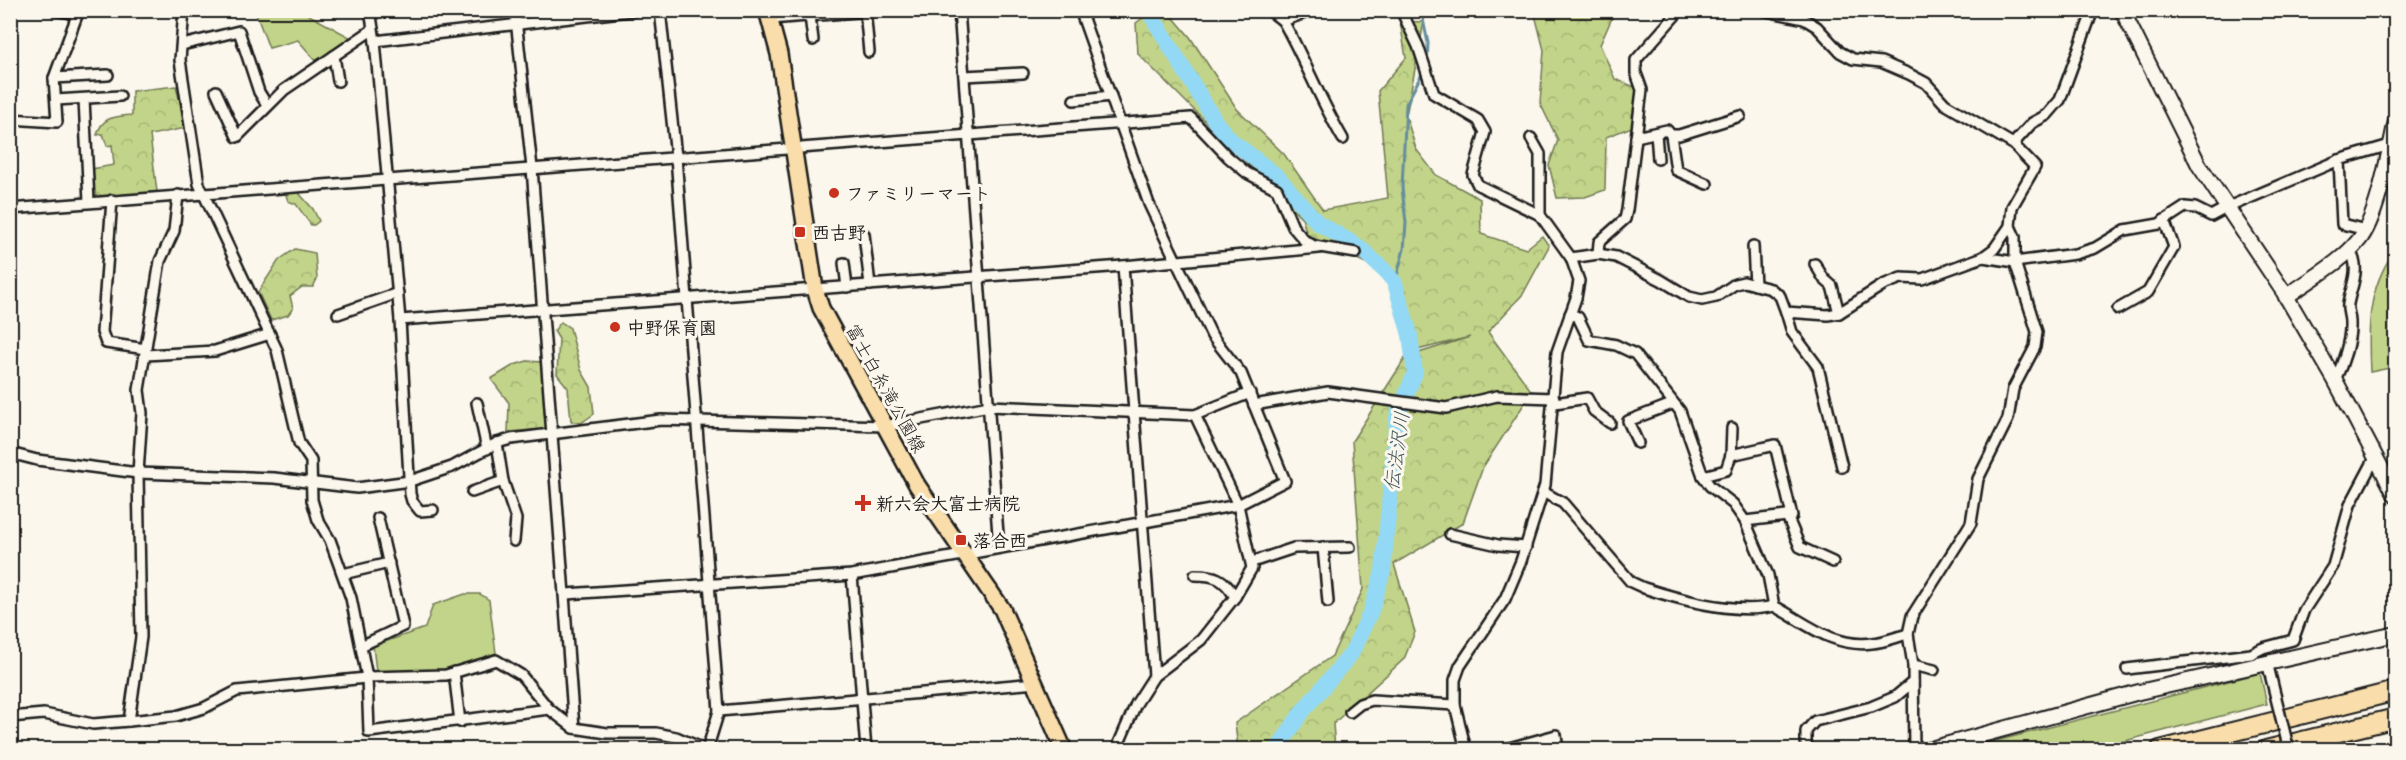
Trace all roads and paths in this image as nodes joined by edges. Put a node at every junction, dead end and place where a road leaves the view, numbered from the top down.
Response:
1 (55, 10) edge
2 (184, 10) edge
3 (370, 10) edge
4 (515, 10) edge
5 (638, 10) edge
6 (660, 10) edge
7 (883, 10) edge
8 (959, 10) edge
9 (1080, 10) edge
10 (1269, 10) edge
11 (1313, 10) edge
12 (1401, 10) edge
13 (1680, 10) edge
14 (1762, 10) edge
15 (2093, 10) edge
16 (2122, 10) edge
17 (865, 11) edge
18 (78, 12) edge
19 (768, 15) edge
20 (810, 16) junction
21 (1283, 21) junction
22 (516, 23) junction
23 (372, 30) junction
24 (813, 40) dead end
25 (375, 41) junction
26 (182, 45) junction
27 (869, 52) dead end
28 (334, 56) junction
29 (1023, 73) dead end
30 (108, 75) dead end
31 (964, 76) junction
32 (54, 78) junction
33 (338, 81) dead end
34 (216, 92) dead end
35 (120, 96) dead end
36 (1111, 96) junction
37 (84, 99) junction
38 (56, 100) junction
39 (1074, 100) dead end
40 (267, 105) junction
41 (1740, 116) dead end
42 (10, 119) edge
43 (2395, 122) edge
44 (1121, 123) junction
45 (1656, 133) junction
46 (969, 135) junction
47 (1671, 135) junction
48 (1636, 137) junction
49 (1531, 138) dead end
50 (1343, 139) dead end
51 (2013, 144) junction
52 (2390, 145) junction
53 (793, 149) junction
54 (676, 157) junction
55 (1658, 159) dead end
56 (2339, 160) junction
57 (532, 168) junction
58 (388, 181) junction
59 (1707, 184) dead end
60 (178, 195) junction
61 (203, 195) junction
62 (112, 200) junction
63 (89, 202) junction
64 (10, 208) edge
65 (2226, 208) junction
66 (1540, 215) junction
67 (2164, 220) junction
68 (2010, 226) junction
69 (2366, 230) junction
70 (864, 234) dead end
71 (1753, 246) dead end
72 (1323, 248) junction
73 (2349, 250) junction
74 (1356, 253) dead end
75 (1598, 254) junction
76 (1983, 257) junction
77 (1571, 258) junction
78 (1176, 260) junction
79 (2015, 262) junction
80 (844, 263) dead end
81 (1815, 264) dead end
82 (1123, 266) junction
83 (979, 275) junction
84 (870, 285) junction
85 (1755, 285) junction
86 (847, 287) junction
87 (815, 289) junction
88 (398, 293) junction
89 (2286, 297) junction
90 (687, 299) junction
91 (2118, 309) dead end
92 (543, 311) junction
93 (1786, 312) junction
94 (1839, 313) junction
95 (338, 314) dead end
96 (1570, 314) junction
97 (400, 320) junction
98 (270, 334) junction
99 (146, 352) junction
100 (2335, 380) junction
101 (1250, 393) junction
102 (1555, 400) junction
103 (477, 403) dead end
104 (1672, 404) junction
105 (1254, 405) junction
106 (989, 406) junction
107 (1134, 414) junction
108 (1195, 415) junction
109 (695, 421) junction
110 (1610, 423) dead end
111 (885, 426) junction
112 (1732, 429) dead end
113 (554, 433) junction
114 (497, 443) junction
115 (1638, 443) dead end
116 (487, 449) junction
117 (10, 453) edge
118 (1731, 456) junction
119 (2375, 458) junction
120 (1842, 467) dead end
121 (138, 473) junction
122 (1703, 476) junction
123 (410, 481) junction
124 (503, 481) junction
125 (311, 484) junction
126 (472, 492) dead end
127 (1543, 492) junction
128 (2396, 496) edge
129 (1238, 505) junction
130 (433, 510) dead end
131 (1787, 516) junction
132 (378, 518) dead end
133 (1745, 521) junction
134 (1142, 522) junction
135 (1450, 534) dead end
136 (514, 541) dead end
137 (1323, 547) junction
138 (1350, 547) dead end
139 (1526, 547) junction
140 (999, 548) junction
141 (964, 555) junction
142 (1252, 562) junction
143 (1833, 562) dead end
144 (388, 563) junction
145 (343, 573) junction
146 (852, 575) junction
147 (1195, 575) dead end
148 (707, 585) junction
149 (566, 594) junction
150 (1235, 597) junction
151 (1328, 602) dead end
152 (1774, 606) junction
153 (1908, 634) junction
154 (2396, 634) edge
155 (361, 646) junction
156 (2263, 648) junction
157 (1913, 664) junction
158 (2268, 666) junction
159 (2127, 669) dead end
160 (1934, 670) dead end
161 (454, 672) junction
162 (1154, 676) junction
163 (367, 677) junction
164 (1913, 682) junction
165 (1036, 683) junction
166 (2396, 691) edge
167 (862, 700) junction
168 (1455, 705) junction
169 (549, 709) junction
170 (719, 711) junction
171 (1350, 712) dead end
172 (10, 717) edge
173 (2396, 718) edge
174 (129, 722) junction
175 (460, 722) junction
176 (574, 728) junction
177 (707, 750) edge
178 (866, 750) edge
179 (1064, 750) edge
180 (1116, 750) edge
181 (1467, 750) edge
182 (1502, 750) edge
183 (1558, 750) edge
184 (1806, 750) edge
185 (1914, 750) edge
186 (1927, 750) edge
187 (2160, 750) edge
188 (2266, 750) edge
189 (2289, 750) edge

1 - 18 street
2 - 26 street
3 - 23 street
4 - 22 street
5 - 22 street
6 - 54 street
7 - 17 street
8 - 31 street
9 - 36 street
10 - 21 street
11 - 21 street
12 - 66 street
13 - 48 street
14 - 51 street
15 - 51 street
16 - 65 street
17 - 20 street
17 - 27 street
18 - 32 street
19 - 20 street
19 - 53 main road, 富士白糸滝公園線
20 - 24 street
21 - 50 street
22 - 25 street
22 - 57 street
23 - 25 street
23 - 28 street
25 - 58 street
26 - 40 street
26 - 61 street
28 - 33 street
28 - 40 street
29 - 31 street
30 - 32 street
31 - 46 street
32 - 38 street
34 - 40 street
35 - 37 street
36 - 39 street
36 - 44 street
37 - 38 street
37 - 63 street
38 - 42 street
41 - 47 street
43 - 52 street
44 - 46 street
44 - 72 street
44 - 78 street
45 - 47 street
45 - 48 street
45 - 55 street
46 - 53 street
46 - 83 street
47 - 59 street
48 - 75 street
49 - 66 street
51 - 68 street
52 - 56 street
52 - 69 street
53 - 54 street
53 - 87 main road, 富士白糸滝公園線
54 - 57 street
54 - 90 street
56 - 65 street
56 - 69 street
57 - 58 street
57 - 92 street
58 - 61 street
58 - 88 street
60 - 61 street
60 - 62 street
60 - 99 street
61 - 98 street
62 - 63 street
62 - 99 street
63 - 64 street
65 - 67 street
65 - 89 street
66 - 77 street
67 - 79 street
67 - 91 street
68 - 76 street
68 - 79 street
69 - 73 street
70 - 84 street
71 - 85 street
72 - 74 street
72 - 78 street
73 - 89 street
73 - 100 street
75 - 77 street
75 - 85 street
76 - 79 street
76 - 94 street
77 - 96 street
78 - 82 street
78 - 101 street
79 - 153 street
80 - 86 street
81 - 94 street
82 - 83 street
82 - 107 street
83 - 84 street
83 - 106 street
84 - 86 street
85 - 93 street
86 - 87 street
87 - 90 street
87 - 111 main road, 富士白糸滝公園線
88 - 95 street
88 - 97 street
89 - 100 street
90 - 92 street
90 - 109 street
92 - 97 street
92 - 113 street
93 - 94 street
93 - 120 street
96 - 102 street
96 - 104 street
97 - 123 street
98 - 99 street
98 - 125 street
99 - 121 street
100 - 119 street
101 - 105 street
101 - 108 street
102 - 105 street
102 - 110 street
102 - 127 street
103 - 116 street
104 - 115 street
104 - 122 street
105 - 129 street
106 - 107 street
106 - 111 street
106 - 140 street
107 - 108 street
107 - 134 street
108 - 129 street
109 - 111 street
109 - 113 street
109 - 148 street
111 - 141 main road, 富士白糸滝公園線
112 - 118 street
113 - 114 street
113 - 149 street
114 - 116 street
114 - 124 street
116 - 123 street
117 - 121 street
118 - 122 street
118 - 131 street
119 - 128 street
119 - 156 street
121 - 125 street
121 - 174 street
122 - 133 street
123 - 125 street
123 - 130 street
124 - 126 street
124 - 136 street
125 - 145 street
127 - 139 street
127 - 152 street
129 - 134 street
129 - 142 street
131 - 133 street
131 - 143 street
132 - 144 street
133 - 152 street
134 - 140 street
134 - 162 street
135 - 139 street
137 - 138 street
137 - 142 street
137 - 151 street
139 - 168 street
140 - 141 street
141 - 146 street
141 - 165 main road, 富士白糸滝公園線
142 - 150 street
144 - 145 street
144 - 155 street
145 - 155 street
146 - 148 street
146 - 167 street
147 - 150 street
148 - 149 street
148 - 170 street
149 - 176 street
150 - 162 street
152 - 153 street
153 - 157 street
154 - 158 street
155 - 163 street
156 - 158 street
156 - 159 street
157 - 160 street
157 - 164 street
158 - 186 street
158 - 189 street, bridge
161 - 163 street
161 - 169 street
161 - 175 street
162 - 180 street
163 - 174 street
163 - 175 street
164 - 184 street
164 - 185 street
165 - 167 street
165 - 179 main road, 富士白糸滝公園線
166 - 187 highway
167 - 170 street
167 - 178 street
168 - 171 street
168 - 181 street
169 - 175 street
169 - 176 street
170 - 177 street
172 - 174 street
173 - 188 highway
176 - 177 street
182 - 183 street

